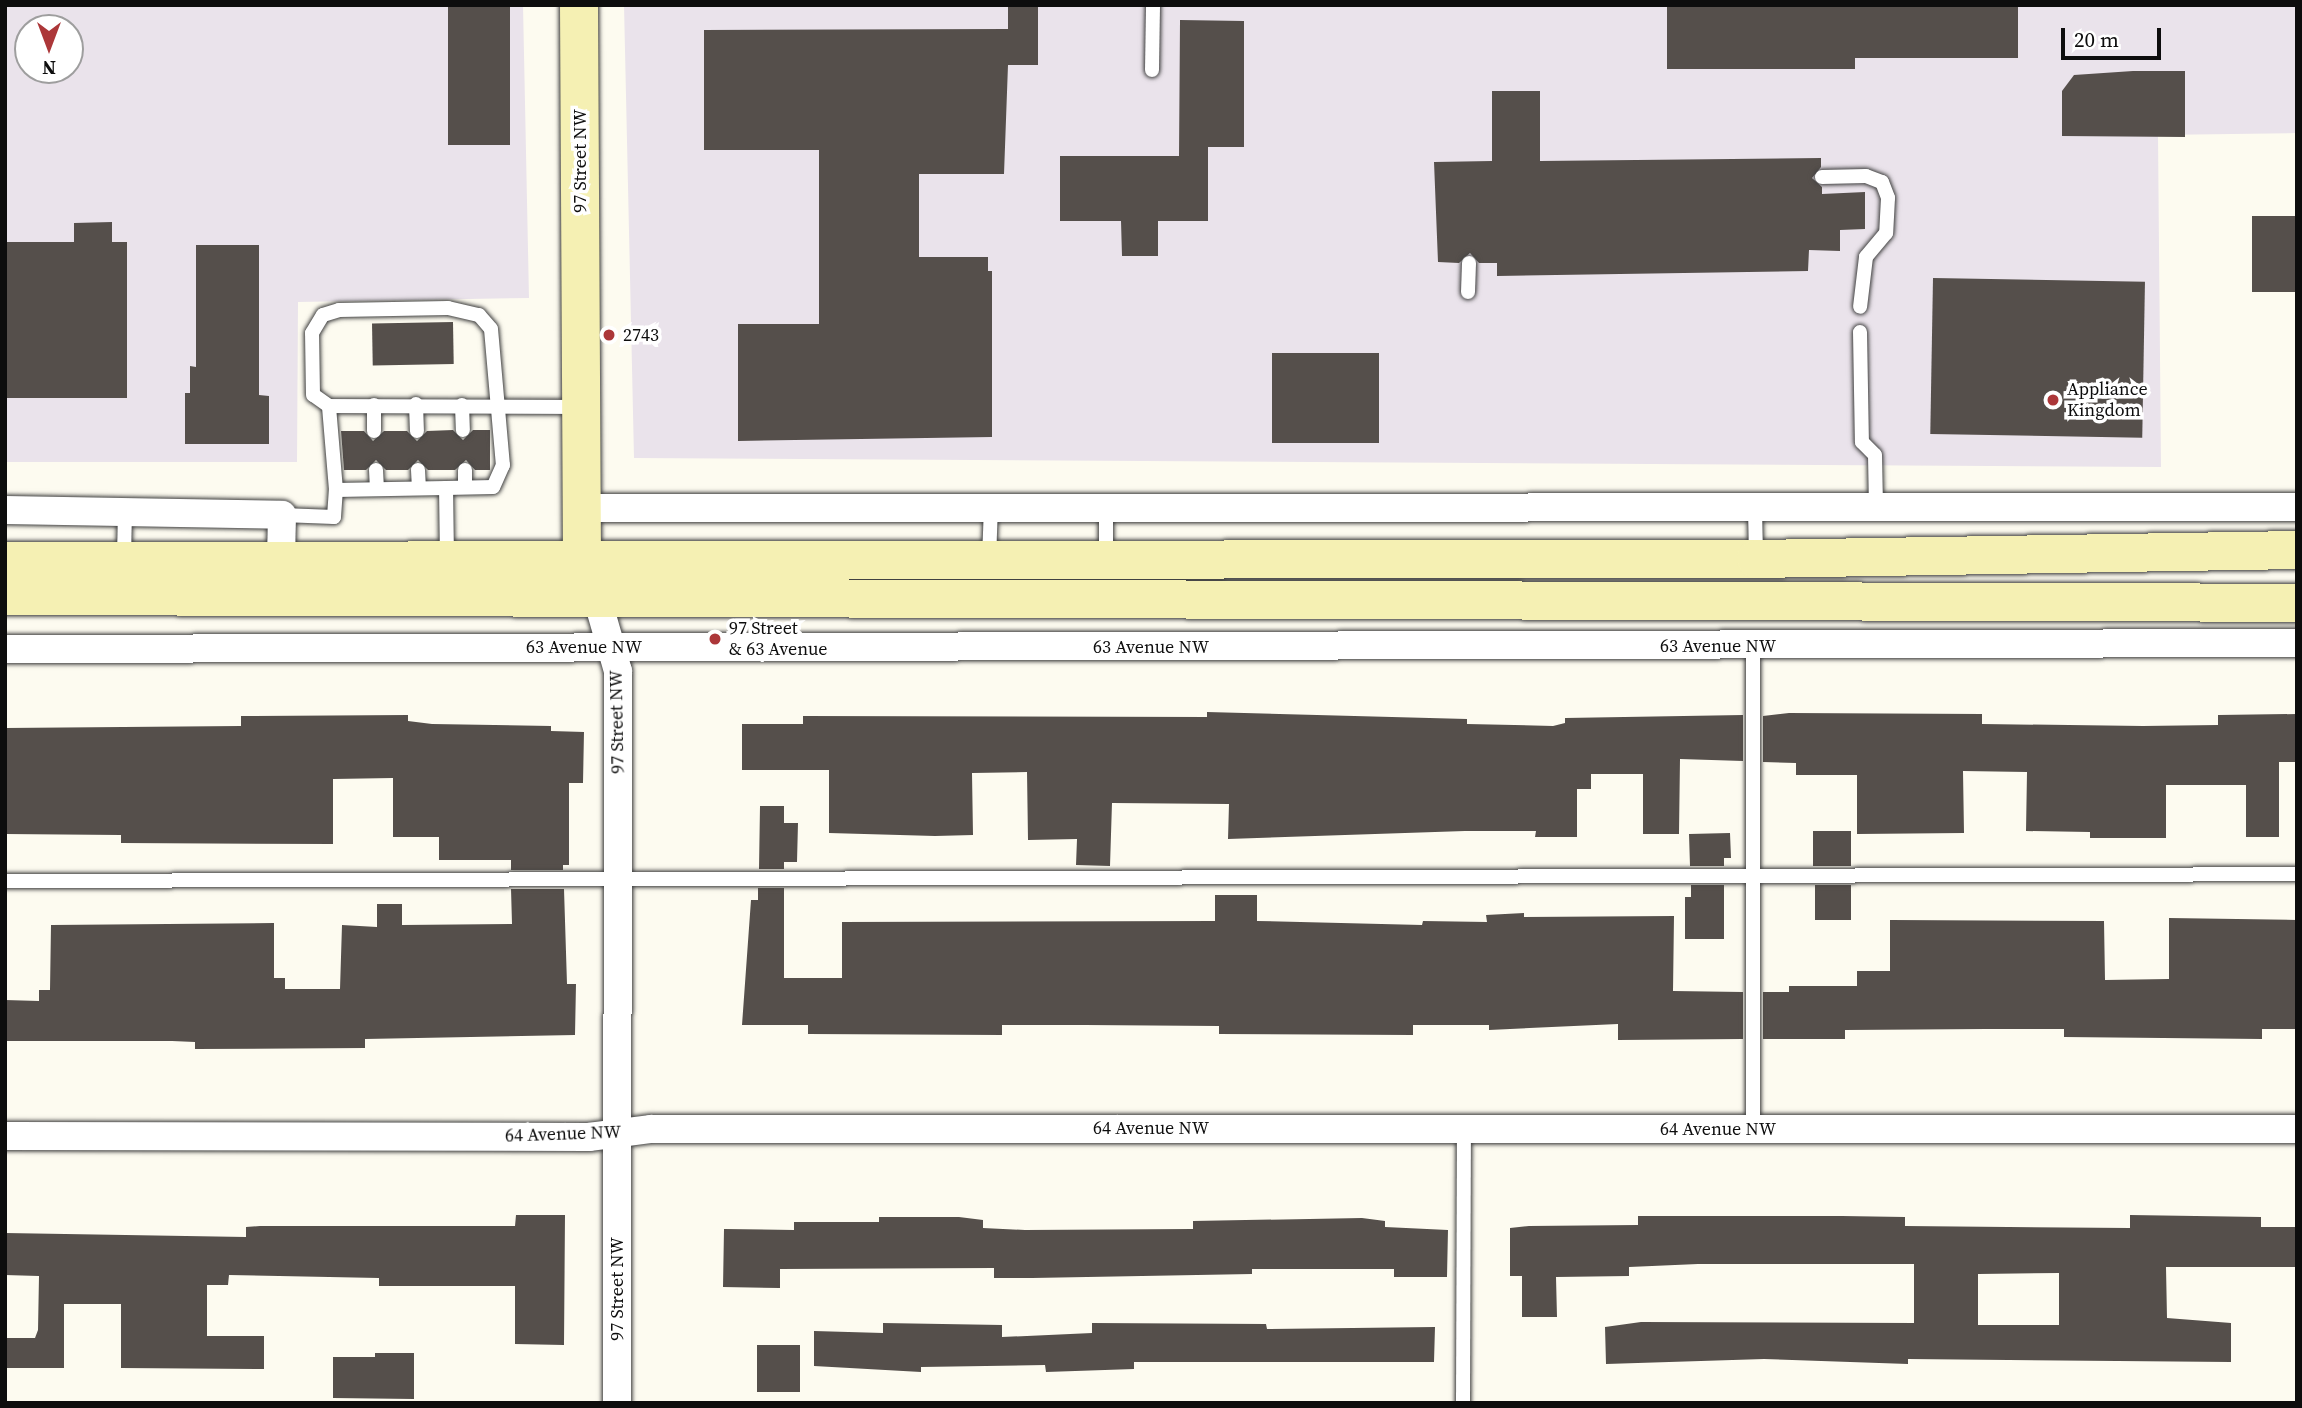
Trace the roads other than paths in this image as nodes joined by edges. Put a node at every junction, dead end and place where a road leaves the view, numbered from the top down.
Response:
1 (579, 5) edge
2 (1153, 5) edge
3 (1152, 70) dead end
4 (1822, 177) dead end
5 (1469, 263) dead end
6 (1468, 292) dead end
7 (1860, 307) dead end
8 (1860, 332) dead end
9 (416, 404) junction
10 (374, 405) junction
11 (462, 405) junction
12 (329, 406) junction
13 (500, 407) junction
14 (581, 408) junction
15 (463, 430) dead end
16 (374, 431) dead end
17 (417, 431) dead end
18 (376, 470) dead end
19 (418, 470) dead end
20 (465, 470) dead end
21 (465, 487) junction
22 (419, 488) junction
23 (446, 488) junction
24 (377, 489) junction
25 (336, 490) junction
26 (2297, 507) edge
27 (581, 508) junction
28 (990, 508) junction
29 (1755, 508) junction
30 (1876, 508) junction
31 (1106, 509) junction
32 (5, 510) edge
33 (125, 510) junction
34 (282, 516) junction
35 (2297, 550) edge
36 (282, 559) junction
37 (1756, 559) junction
38 (124, 560) junction
39 (447, 560) junction
40 (582, 560) junction
41 (989, 560) junction
42 (5, 561) edge
43 (1106, 561) junction
44 (5, 596) edge
45 (597, 598) junction
46 (2297, 603) edge
47 (2297, 643) edge
48 (1753, 646) junction
49 (612, 647) junction
50 (5, 649) edge
51 (2297, 874) edge
52 (1751, 875) junction
53 (618, 880) junction
54 (5, 881) edge
55 (1464, 1128) junction
56 (1753, 1129) junction
57 (2297, 1129) edge
58 (617, 1133) junction
59 (5, 1136) edge
60 (617, 1403) edge
61 (1462, 1403) edge

1 - 14 main road, 97 Street NW
2 - 3 lane
4 - 7 lane
5 - 6 lane
8 - 30 lane
9 - 10 lane
9 - 11 lane
9 - 17 lane
10 - 12 lane
10 - 16 lane
11 - 13 lane
11 - 15 lane
12 - 13 lane
12 - 25 lane
13 - 14 lane
13 - 21 lane
14 - 27 main road, 97 Street NW
18 - 24 lane
19 - 22 lane
20 - 21 lane
21 - 23 lane
22 - 23 lane
22 - 24 lane
23 - 39 lane
24 - 25 lane
25 - 34 lane
26 - 30 street
27 - 28 street
27 - 40 main road, 97 Street NW
28 - 31 street
28 - 41 lane
29 - 30 street
29 - 31 street
29 - 37 lane
31 - 43 lane
32 - 33 street
33 - 34 street
33 - 38 lane
34 - 36 street
35 - 37 main road
36 - 38 main road
36 - 39 main road
37 - 43 main road
38 - 42 main road
39 - 40 main road
40 - 41 main road
40 - 45 main road, 97 Street NW
41 - 43 main road
44 - 45 main road
45 - 46 main road
45 - 49 street, 97 Street NW
47 - 48 street, 63 Avenue NW
48 - 49 street, 63 Avenue NW
48 - 52 lane
49 - 50 street, 63 Avenue NW
49 - 53 street, 97 Street NW
51 - 52 lane
52 - 53 lane
52 - 56 lane
53 - 54 lane
53 - 58 street, 97 Street NW
55 - 56 street, 64 Avenue NW
55 - 58 street, 64 Avenue NW
55 - 61 lane
56 - 57 street, 64 Avenue NW
58 - 59 street, 64 Avenue NW
58 - 60 street, 97 Street NW

